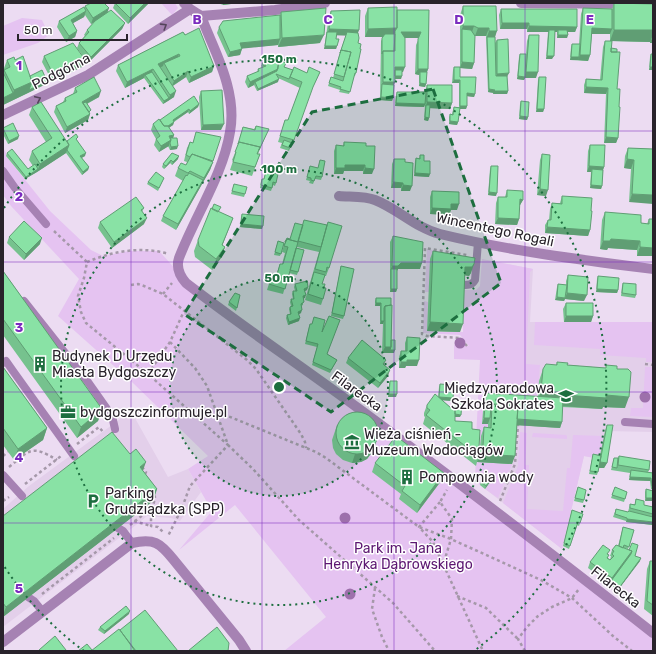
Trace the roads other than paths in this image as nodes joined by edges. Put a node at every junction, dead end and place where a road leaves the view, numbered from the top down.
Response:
1 (325, 3) edge
2 (521, 3) edge
3 (634, 3) edge
4 (653, 4) edge
5 (187, 6) edge
6 (201, 16) junction
7 (3, 115) edge
8 (3, 171) edge
9 (339, 196) dead end
10 (46, 224) road end
11 (478, 242) junction
12 (653, 268) edge
13 (463, 285) edge
14 (24, 301) edge
15 (3, 363) edge
16 (625, 422) dead end
17 (653, 424) edge
18 (115, 429) dead end
19 (72, 453) road end
20 (6, 472) edge
21 (20, 493) road end
22 (121, 529) edge
23 (132, 542) junction
24 (25, 595) edge
25 (43, 612) junction
26 (653, 633) edge
27 (3, 641) edge
28 (246, 651) edge

1 - 6 street
2 - 3 street
3 - 4 street
5 - 6 street
7 -> 5 street, Podgórna
6 - 26 street, Filarecka
8 - 10 lane
9 - 11 street, Wincentego Rogali
11 - 12 street, Wincentego Rogali
11 - 13 lane
14 - 18 lane
15 - 19 lane
16 - 17 lane
20 - 21 lane
22 - 23 lane
23 - 25 street
23 - 28 street
24 - 25 lane
25 - 27 street

